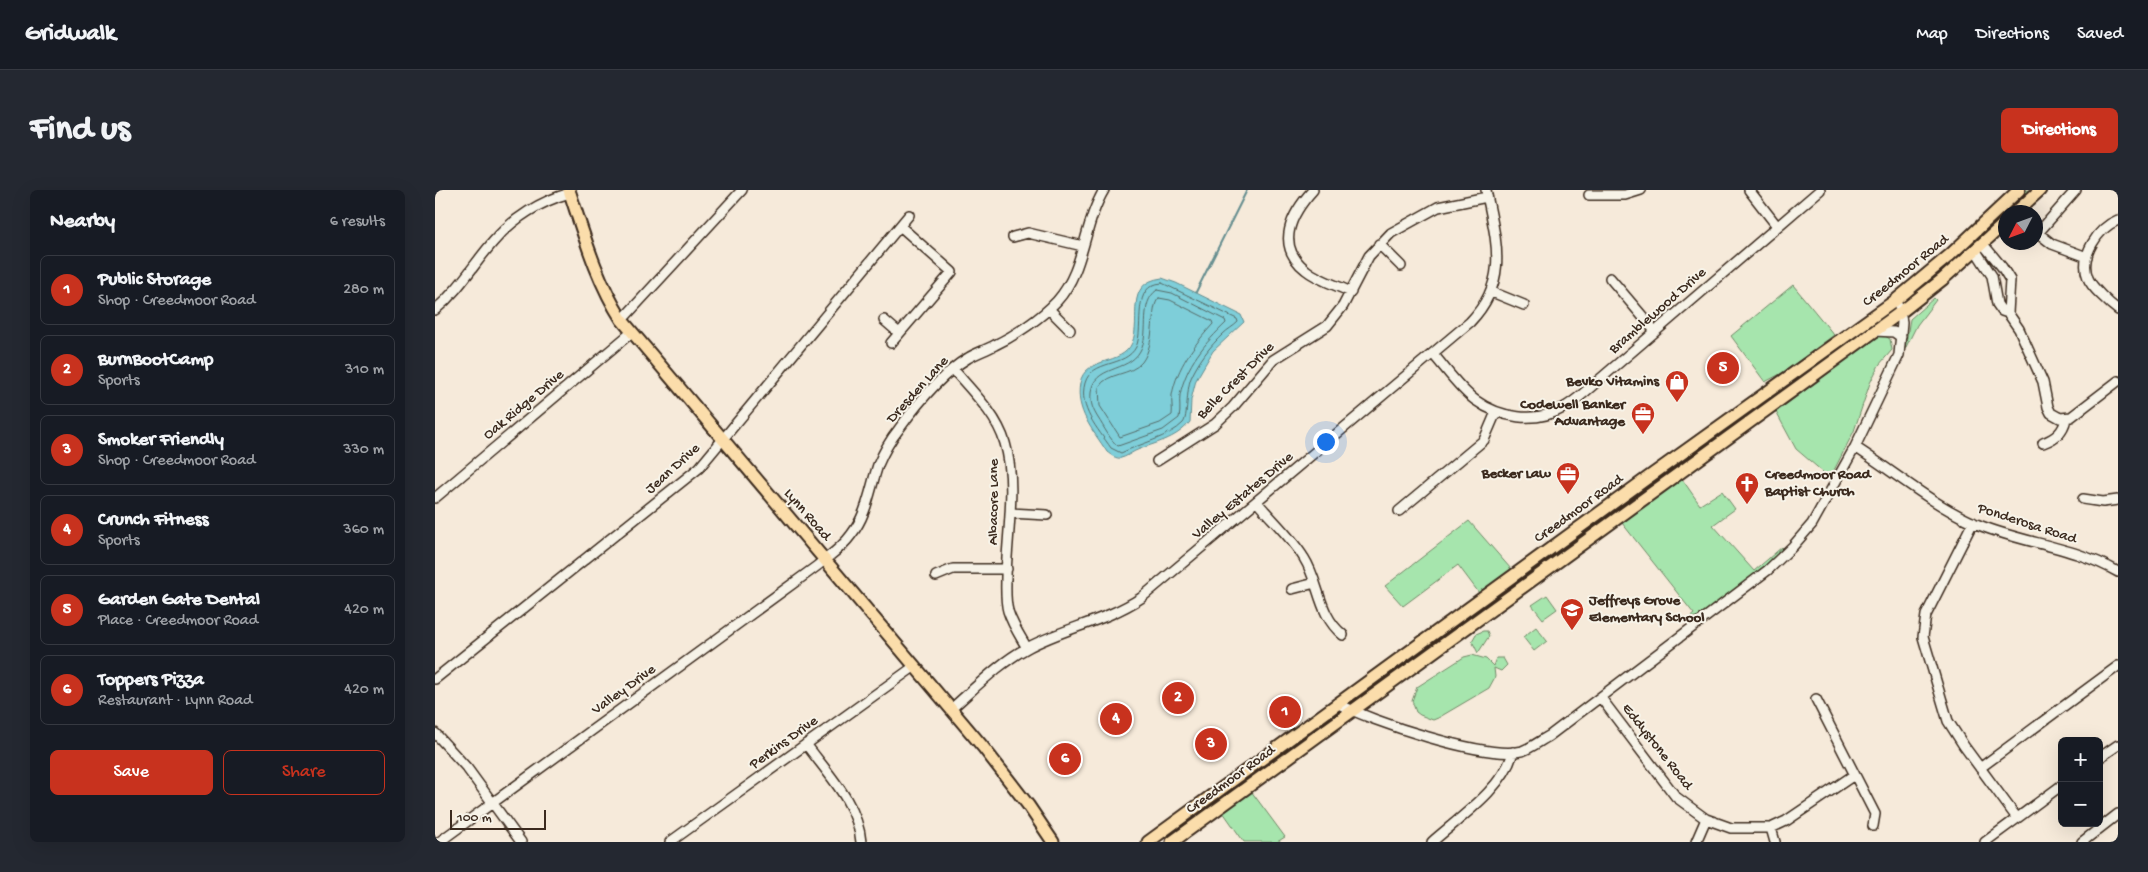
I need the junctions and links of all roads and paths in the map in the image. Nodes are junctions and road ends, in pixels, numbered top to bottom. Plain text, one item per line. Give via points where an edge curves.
1 (742, 190) edge
2 (1104, 190) edge
3 (1313, 190) edge
4 (1641, 190) edge
5 (1749, 190) edge
6 (1820, 190) edge
7 (2019, 190) edge
8 (2040, 190) edge
9 (2076, 190) edge
10 (570, 191) edge
11 (1487, 194) edge
12 (1589, 195) dead end
13 (2024, 205) edge
14 (909, 215) dead end
15 (2118, 220) edge
16 (900, 226) junction
17 (1777, 226) junction
18 (1998, 230) edge
19 (1013, 237) dead end
20 (1379, 244) junction
21 (1083, 246) junction
22 (1979, 248) junction
23 (2087, 257) junction
24 (1401, 266) dead end
25 (1610, 278) dead end
26 (1351, 292) junction
27 (1492, 292) junction
28 (1896, 300) junction
29 (1524, 306) dead end
30 (1049, 308) junction
31 (435, 310) edge
32 (2118, 310) edge
33 (1901, 312) junction
34 (2009, 314) junction
35 (623, 320) junction
36 (884, 320) dead end
37 (1070, 330) dead end
38 (1655, 331) junction
39 (1874, 331) junction
40 (632, 332) junction
41 (899, 333) junction
42 (1901, 337) junction
43 (891, 342) dead end
44 (1433, 354) junction
45 (953, 369) junction
46 (2118, 381) edge
47 (1496, 412) junction
48 (2066, 419) junction
49 (723, 440) junction
50 (2043, 443) dead end
51 (1855, 447) junction
52 (1157, 461) dead end
53 (435, 498) edge
54 (2083, 499) dead end
55 (2118, 500) edge
56 (1257, 502) junction
57 (1399, 511) dead end
58 (1010, 513) junction
59 (1047, 515) dead end
60 (1973, 522) junction
61 (825, 560) junction
62 (1007, 569) junction
63 (2118, 572) edge
64 (936, 576) dead end
65 (1315, 583) junction
66 (1292, 589) dead end
67 (1343, 635) dead end
68 (1027, 648) junction
69 (915, 666) junction
70 (2118, 666) edge
71 (435, 680) edge
72 (1601, 698) junction
73 (1816, 699) dead end
74 (1337, 703) junction
75 (951, 709) junction
76 (1351, 710) junction
77 (435, 733) edge
78 (806, 744) junction
79 (2118, 745) edge
80 (1513, 752) junction
81 (2103, 755) edge
82 (1980, 768) junction
83 (1854, 775) junction
84 (2058, 788) edge
85 (494, 803) junction
86 (2118, 814) edge
87 (2017, 818) junction
88 (1706, 820) junction
89 (1873, 826) dead end
90 (1771, 828) junction
91 (1177, 840) edge
92 (439, 842) edge
93 (521, 842) edge
94 (671, 842) edge
95 (861, 842) edge
96 (1053, 842) edge
97 (1148, 842) edge
98 (1432, 842) edge
99 (1696, 842) edge
100 (1775, 842) edge
101 (1985, 842) edge
102 (2082, 842) edge

1 - 35 street
2 - 21 street, Dresden Lane
3 - 26 street via 1291,220 1289,239 1293,254 1307,270
4 - 12 street via 1625,195
5 - 17 street
6 - 17 street, Bramblewood Drive
7 - 28 main road, Creedmoor Road
8 - 13 main road
9 - 23 street via 2038,233 2052,244
10 - 31 street via 546,200 507,228 458,288
10 - 35 main road, Lynn Road via 596,271
11 - 20 street, Belle Crest Drive via 1431,210 1391,233
11 - 27 street, Valley Estates Drive via 1498,251
14 - 16 street, Jean Drive
15 - 23 street via 2094,239
16 - 41 street via 952,272
16 - 49 street, Jean Drive
17 - 38 street, Bramblewood Drive
18 - 22 main road, Creedmoor Road
19 - 21 street via 1028,233
20 - 24 street
20 - 26 street, Belle Crest Drive via 1369,256
21 - 30 street, Dresden Lane via 1070,283
22 - 33 main road, Creedmoor Road
22 - 34 street via 1992,276 1997,304
22 - 34 street via 2002,267 2011,280
23 - 32 street via 2088,278
25 - 38 street
26 - 52 street, Belle Crest Drive via 1327,326 1273,360 1215,424
27 - 29 street
27 - 44 street, Valley Estates Drive via 1470,322
28 - 33 street
28 - 74 main road, Creedmoor Road
30 - 37 street
30 - 45 street, Dresden Lane via 1004,340
33 - 39 main road, Creedmoor Road
33 - 42 street
34 - 48 street via 2043,382 2047,407 2056,416
35 - 40 main road, Lynn Road
36 - 41 street
38 - 47 street, Bramblewood Drive via 1562,409 1537,418
39 - 42 street via 1894,332
39 - 76 main road, Creedmoor Road
40 - 49 main road, Lynn Road
40 - 53 street, Oak Ridge Drive
41 - 43 street
42 - 51 street via 1899,355
44 - 47 street, Bramblewood Drive via 1462,389
44 - 56 street, Valley Estates Drive
45 - 58 street, Albacore Lane via 989,412 1002,434 1009,464
45 - 61 street, Dresden Lane via 899,429 879,464 852,535
46 - 48 street
47 - 57 street via 1484,440
48 - 50 street via 2061,431
49 - 61 main road, Lynn Road
49 - 71 street, Jean Drive via 699,468
51 - 60 street, Ponderosa Road
51 - 72 street via 1824,506 1793,546 1767,570
54 - 55 street
56 - 65 street via 1303,556 1313,572
56 - 68 street, Valley Estates Drive via 1136,602
58 - 59 street
58 - 62 street, Albacore Lane
60 - 63 street, Ponderosa Road via 2084,557
60 - 82 street via 1926,615 1923,638 1948,721
61 - 69 main road, Lynn Road
61 - 85 street, Valley Drive
62 - 64 street via 953,569
62 - 68 street, Albacore Lane via 1008,609
65 - 66 street
65 - 67 street via 1323,610 1332,626
68 - 75 street, Valley Estates Drive
69 - 75 main road, Lynn Road
69 - 78 street, Perkins Drive
70 - 82 street
72 - 80 street via 1549,736
72 - 88 street, Eddystone Road via 1677,797
73 - 83 street
74 - 76 street
74 - 97 main road, Creedmoor Road
75 - 96 main road, Lynn Road via 1005,774
76 - 80 street via 1474,749
76 - 91 main road, Creedmoor Road
77 - 85 street
78 - 94 street, Perkins Drive
78 - 95 street via 858,819
79 - 81 street
80 - 98 street via 1511,761 1499,778 1474,806
82 - 87 street
83 - 89 street via 1875,814
83 - 90 street, Eddystone Road
84 - 87 street
85 - 92 street, Valley Drive
85 - 93 street
86 - 102 street
87 - 101 street
88 - 90 street, Eddystone Road via 1731,828
88 - 99 street
90 - 100 street

